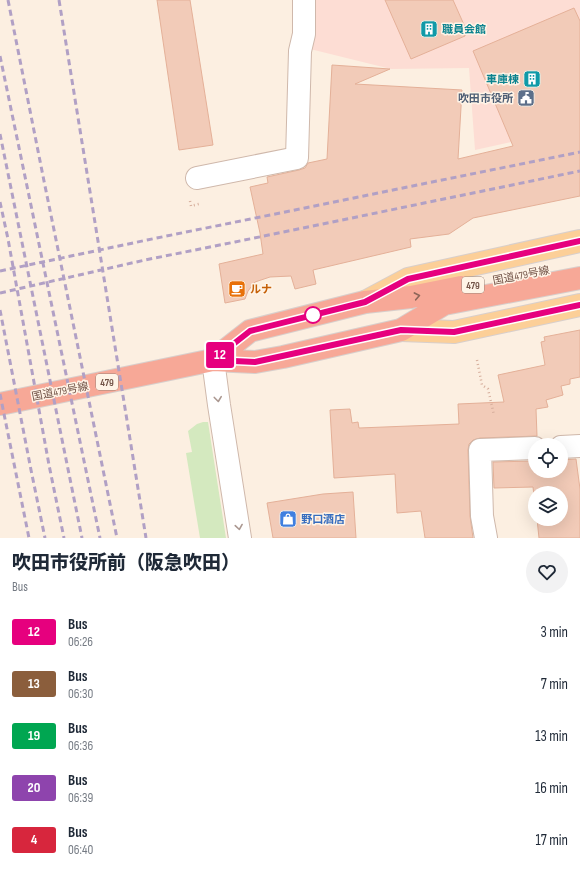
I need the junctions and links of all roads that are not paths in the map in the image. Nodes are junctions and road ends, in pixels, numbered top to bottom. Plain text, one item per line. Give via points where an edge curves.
1 (304, 0) edge
2 (198, 178) dead end
3 (580, 241) edge
4 (580, 264) edge
5 (580, 278) edge
6 (365, 302) junction
7 (580, 305) edge
8 (401, 330) junction
9 (213, 360) junction
10 (0, 404) edge
11 (580, 446) edge
12 (528, 447) edge
13 (568, 447) edge
14 (240, 538) edge
15 (486, 538) edge

1 - 2 street via 297,158
3 - 6 main road via 408,279
6 -> 4 highway, 国道479号線 / 479 via 411,298
5 - 8 highway, 国道479号線 / 479 via 444,304
6 - 9 highway, 国道479号線 / 479 via 250,331
7 - 8 main road via 454,332
8 - 9 highway, 国道479号線 / 479 via 255,362
9 - 10 highway, 国道479号線 / 479
9 -> 14 street
11 - 13 street
12 - 15 street via 485,443 480,450 482,516

